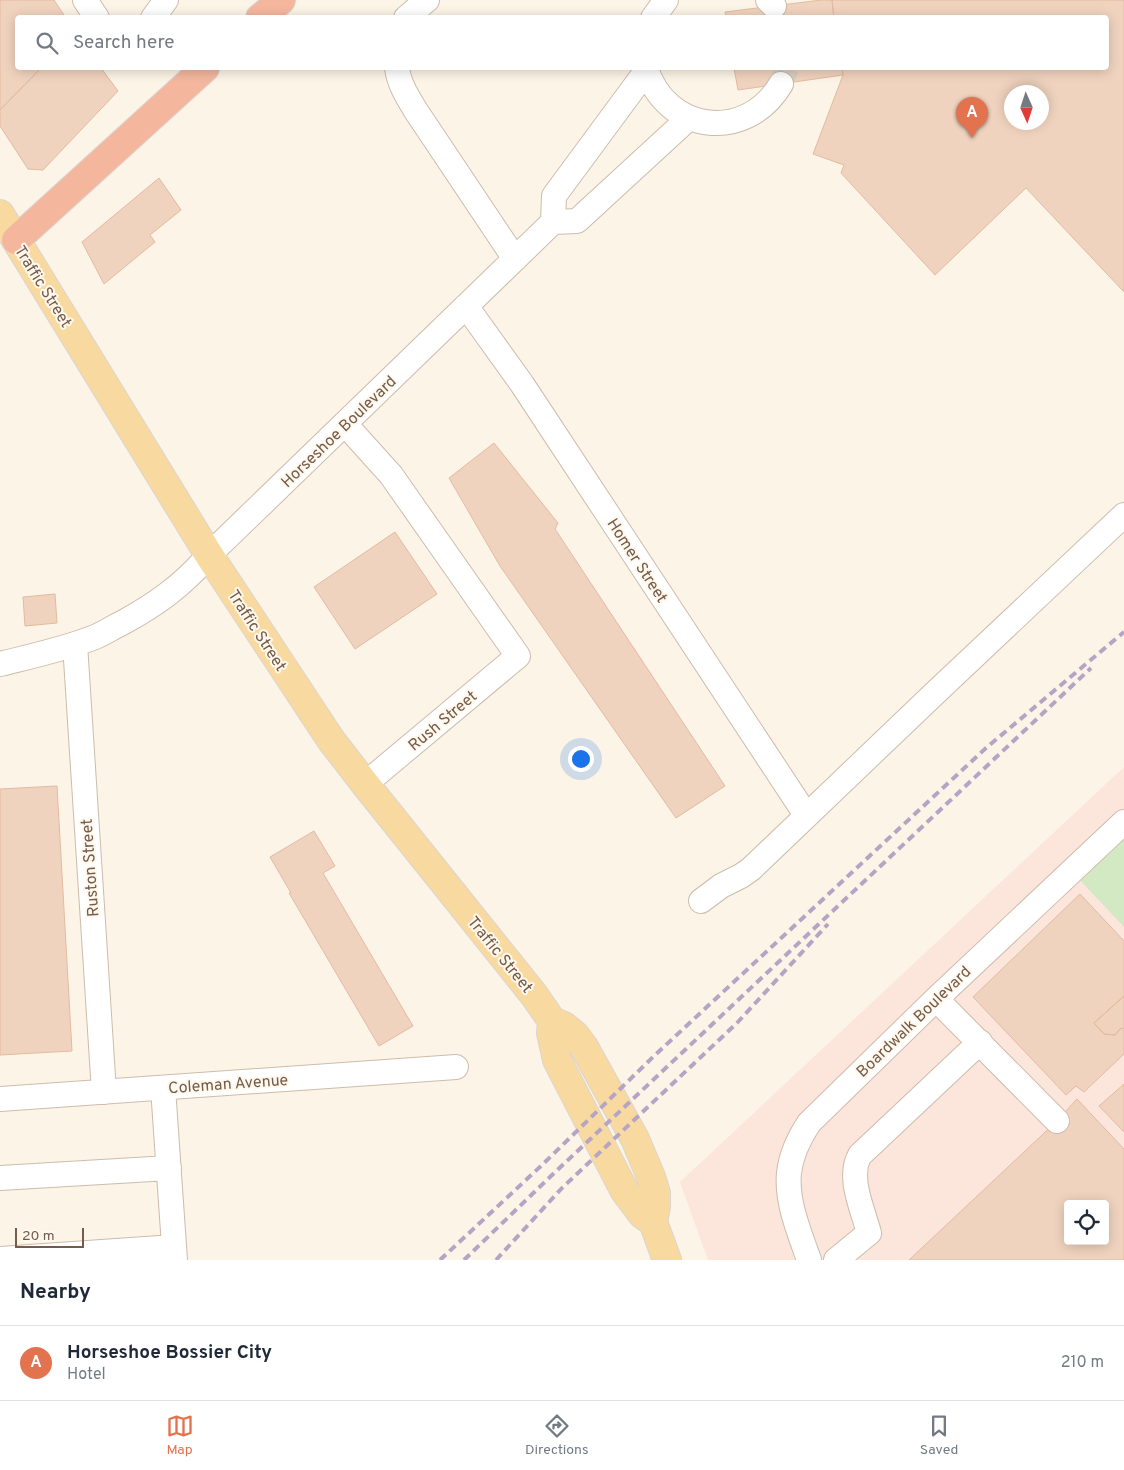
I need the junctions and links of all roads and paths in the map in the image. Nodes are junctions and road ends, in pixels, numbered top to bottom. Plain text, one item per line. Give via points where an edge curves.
1 (85, 0) edge
2 (166, 0) edge
3 (427, 0) edge
4 (666, 0) edge
5 (95, 15) edge
6 (155, 15) edge
7 (410, 15) edge
8 (655, 15) edge
9 (203, 70) edge
10 (397, 70) edge
11 (646, 70) edge
12 (647, 70) edge
13 (781, 84) tunnel mouth
14 (689, 118) junction
15 (0, 214) edge
16 (553, 222) junction
17 (8, 244) edge
18 (515, 259) junction
19 (466, 306) junction
20 (345, 424) junction
21 (1124, 515) edge
22 (209, 555) junction
23 (75, 644) junction
24 (0, 664) edge
25 (365, 784) junction
26 (806, 815) junction
27 (1124, 822) edge
28 (701, 901) dead end
29 (936, 999) junction
30 (980, 1042) junction
31 (456, 1066) dead end
32 (164, 1088) junction
33 (104, 1092) junction
34 (0, 1099) edge
35 (1057, 1121) dead end
36 (169, 1168) junction
37 (0, 1178) edge
38 (175, 1254) edge
39 (0, 1259) edge
40 (667, 1260) edge
41 (809, 1260) edge
42 (836, 1260) edge

1 - 5 street
2 - 6 street
3 - 7 street
4 - 8 street
9 - 17 highway
10 - 18 street via 416,111
11 - 16 street via 554,196
12 - 14 street via 657,92
13 - 14 street via 768,102 749,116 715,123
14 - 16 street via 577,221
15 - 17 main road, Traffic Street
16 - 18 street, Horseshoe Boulevard
17 - 22 main road, Traffic Street
18 - 19 street, Horseshoe Boulevard
19 - 20 street, Horseshoe Boulevard
19 - 26 street, Homer Street via 522,384
20 - 22 street, Horseshoe Boulevard
20 - 25 street, Rush Street via 391,474 518,656
21 - 26 street
22 - 23 street, Horseshoe Boulevard via 194,573 148,608 97,636
22 - 25 main road, Traffic Street via 331,740
23 - 24 street, Horseshoe Boulevard
23 - 33 street, Ruston Street
25 - 40 main road, Traffic Street via 552,1020 551,1033 557,1060 624,1190 642,1214 653,1222
26 - 28 street via 751,868
27 - 29 street, Boardwalk Boulevard
29 - 30 street
29 - 41 street, Boardwalk Boulevard via 809,1123 796,1146 789,1174 790,1190 792,1207
30 - 35 street
30 - 42 street via 860,1155 854,1172 855,1183 869,1233
31 - 32 street, Coleman Avenue
32 - 33 street, Coleman Avenue
32 - 36 street
33 - 34 street, Coleman Avenue
36 - 37 street
36 - 38 street
38 - 39 street

